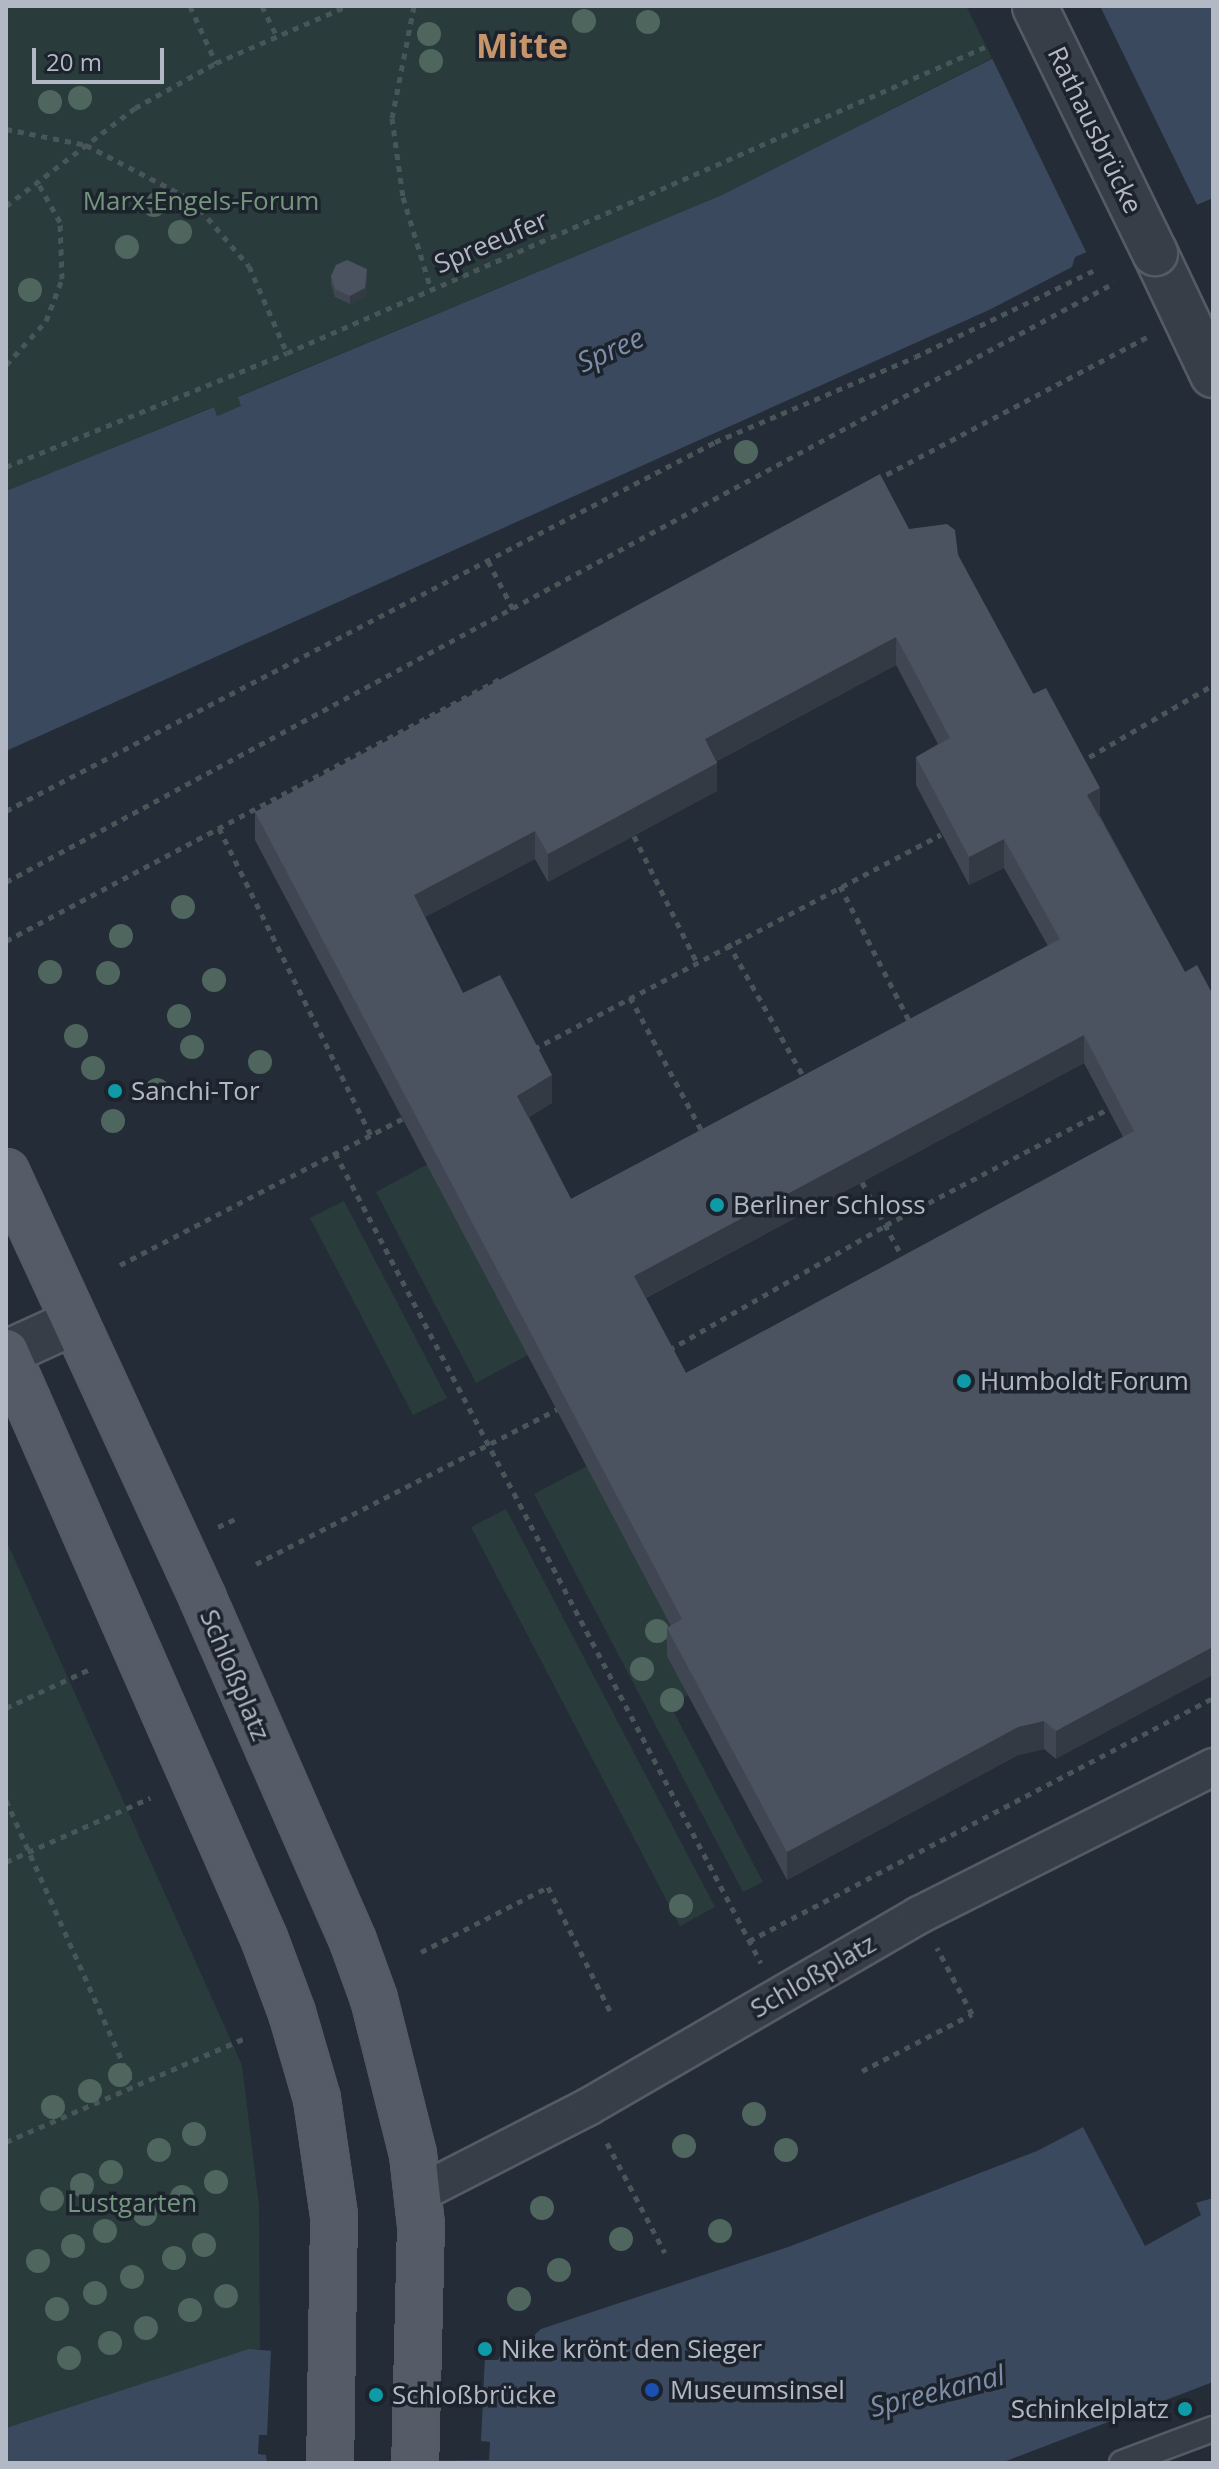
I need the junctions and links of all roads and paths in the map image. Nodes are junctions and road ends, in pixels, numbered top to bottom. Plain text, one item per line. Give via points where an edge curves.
1 (190, 6) edge
2 (262, 6) edge
3 (347, 6) edge
4 (414, 6) edge
5 (1034, 6) edge
6 (276, 35) junction
7 (985, 47) dead end
8 (216, 63) junction
9 (6, 129) edge
10 (86, 145) junction
11 (37, 181) junction
12 (6, 206) edge
13 (1093, 271) dead end
14 (1114, 283) dead end
15 (431, 289) junction
16 (1185, 317) junction
17 (287, 353) junction
18 (6, 365) edge
19 (1213, 375) edge
20 (8, 466) edge
21 (871, 483) edge
22 (488, 561) junction
23 (513, 609) junction
24 (510, 674) edge
25 (1213, 685) edge
26 (1075, 765) edge
27 (6, 811) edge
28 (219, 828) junction
29 (941, 834) edge
30 (634, 836) edge
31 (6, 882) edge
32 (840, 886) junction
33 (6, 941) edge
34 (728, 943) junction
35 (696, 961) junction
36 (630, 997) junction
37 (917, 1035) edge
38 (526, 1054) edge
39 (808, 1085) edge
40 (1108, 1109) edge
41 (402, 1119) edge
42 (371, 1135) junction
43 (710, 1146) edge
44 (335, 1153) junction
45 (6, 1172) edge
46 (862, 1182) edge
47 (886, 1225) junction
48 (120, 1265) dead end
49 (906, 1265) edge
50 (74, 1322) junction
51 (6, 1353) edge
52 (661, 1354) edge
53 (557, 1409) edge
54 (487, 1446) junction
55 (256, 1564) dead end
56 (92, 1668) dead end
57 (1213, 1698) edge
58 (6, 1708) edge
59 (1213, 1767) edge
60 (150, 1798) dead end
61 (6, 1800) edge
62 (29, 1852) junction
63 (6, 1862) edge
64 (919, 1915) junction
65 (749, 1941) junction
66 (421, 1952) dead end
67 (778, 1997) junction
68 (610, 2011) dead end
69 (247, 2037) dead end
70 (862, 2071) dead end
71 (133, 2085) junction
72 (588, 2107) junction
73 (6, 2142) edge
74 (418, 2194) junction
75 (665, 2253) dead end
76 (1213, 2429) edge
77 (330, 2463) edge
78 (415, 2463) edge
79 (1122, 2463) edge

1 - 8 path
2 - 6 path
3 - 6 path
4 - 15 path via 392,118 403,197
5 - 16 street, Rathausbrücke, bridge
6 - 8 path
7 - 15 path, Spreeufer
8 - 10 path via 135,108
9 - 10 path
10 - 11 path
10 - 17 path via 192,200 249,266
11 - 12 path
11 - 18 path via 60,222 62,279 46,321
13 - 22 path via 915,357 715,442
14 - 23 path
15 - 17 path, Spreeufer
16 - 19 street
16 - 21 path
17 - 20 path, Spreeufer
22 - 23 path
22 - 27 path
23 - 31 path
24 - 28 path
25 - 26 path
28 - 33 path
28 - 42 path
29 - 32 path
30 - 35 path
32 - 34 path
32 - 37 path
34 - 35 path
34 - 39 path
35 - 36 path
36 - 38 path
36 - 43 path
40 - 47 path
41 - 42 path
42 - 44 path
44 - 48 path
44 - 54 path
45 - 50 main road, Schloßplatz
46 - 47 path
47 - 49 path
47 - 52 path
50 - 51 street
50 - 74 main road, Schloßplatz via 353,1941 391,2057
51 - 77 main road via 264,1938 292,2013 317,2099 331,2178
53 - 54 path
54 - 55 path
54 - 65 path
56 - 58 path
57 - 65 path
59 - 64 street, Schloßplatz
60 - 62 path
61 - 62 path
62 - 63 path
62 - 71 path
64 - 67 street, Schloßplatz
64 - 70 path via 972,2014
65 - 67 path
66 - 68 path via 548,1887
67 - 72 street, Schloßplatz
69 - 71 path
71 - 73 path
72 - 74 street, Schloßplatz
72 - 75 path
74 - 78 main road, Schloßplatz via 421,2337
76 - 79 lane

